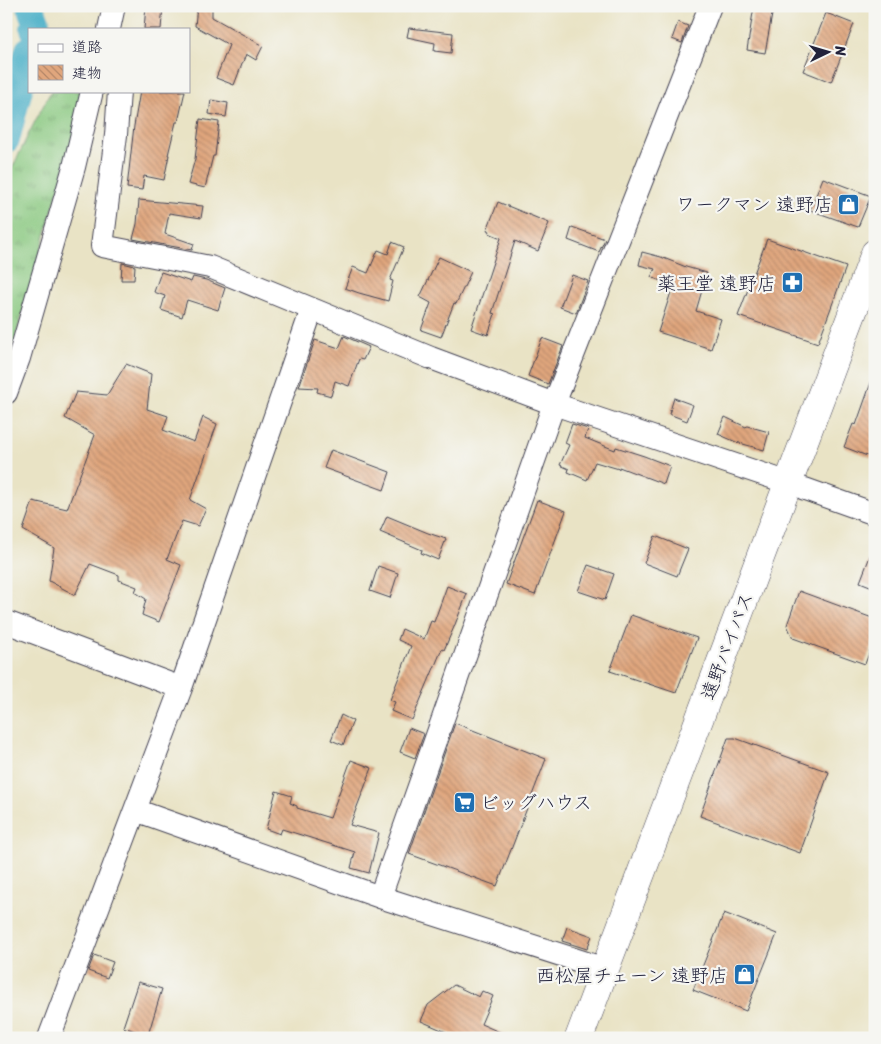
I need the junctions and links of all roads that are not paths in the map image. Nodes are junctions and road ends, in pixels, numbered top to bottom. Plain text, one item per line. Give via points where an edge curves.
1 (710, 6) edge
2 (92, 92) edge
3 (120, 92) edge
4 (875, 253) edge
5 (875, 302) edge
6 (312, 308) junction
7 (6, 393) edge
8 (554, 404) junction
9 (797, 486) junction
10 (875, 514) edge
11 (6, 622) edge
12 (180, 688) junction
13 (135, 810) junction
14 (380, 896) junction
15 (605, 969) junction
16 (49, 1038) edge
17 (579, 1038) edge
18 (598, 1038) edge

1 - 8 street
2 - 7 street via 74,167
3 - 6 street via 102,246 210,267
4 - 9 highway, 遠野バイパス
5 - 9 highway, 遠野バイパス
6 - 8 street via 431,358
6 - 12 street
8 - 9 street
8 - 14 street
9 - 10 street
9 - 15 highway, 遠野バイパス
9 - 18 highway, 遠野バイパス
11 - 12 street
12 - 13 street
13 - 14 street
13 - 16 street
14 - 15 street
15 - 17 highway, 遠野バイパス

